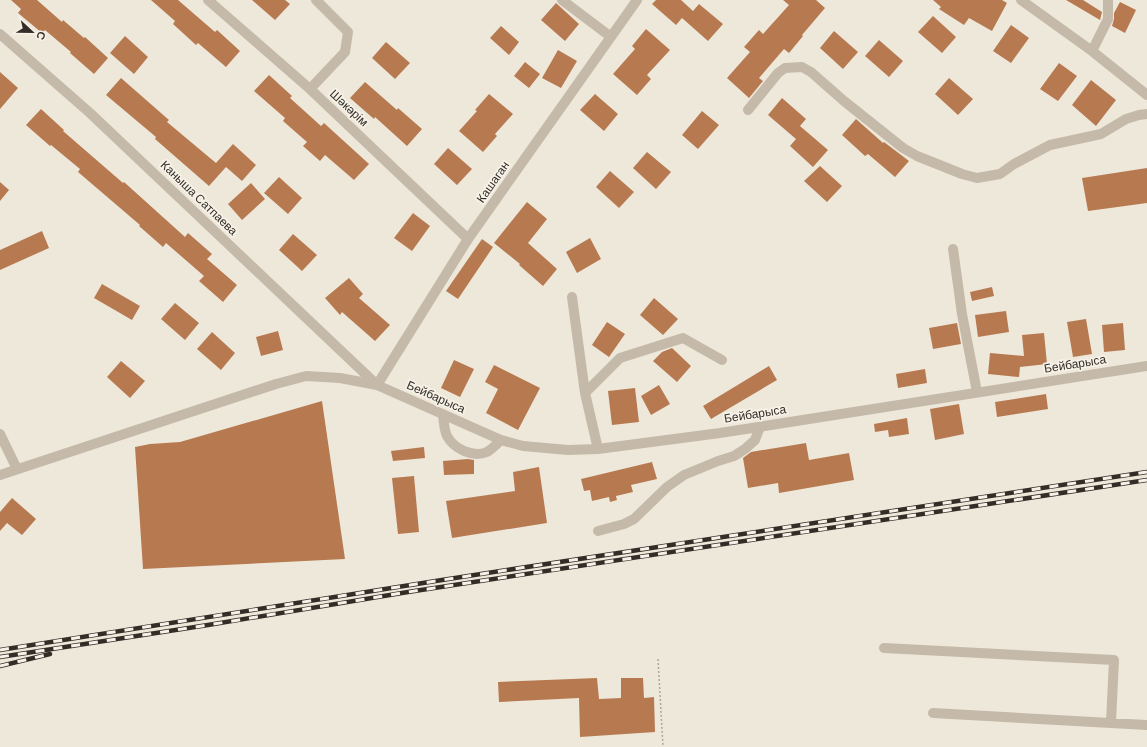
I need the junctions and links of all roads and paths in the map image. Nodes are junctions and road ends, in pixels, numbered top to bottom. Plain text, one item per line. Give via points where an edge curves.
1 (208, 0) edge
2 (316, 0) edge
3 (562, 0) edge
4 (637, 0) edge
5 (1021, 0) edge
6 (1108, 0) edge
7 (0, 34) edge
8 (611, 37) junction
9 (1092, 50) junction
10 (310, 89) junction
11 (1147, 95) edge
12 (748, 110) dead end
13 (1147, 114) edge
14 (468, 239) junction
15 (953, 249) dead end
16 (572, 297) dead end
17 (722, 360) dead end
18 (1147, 366) edge
19 (377, 385) junction
20 (977, 392) junction
21 (585, 393) junction
22 (443, 415) junction
23 (760, 427) junction
24 (0, 434) edge
25 (501, 440) junction
26 (598, 449) junction
27 (18, 469) junction
28 (0, 475) edge
29 (598, 531) dead end
30 (884, 648) dead end
31 (658, 659) dead end
32 (933, 713) dead end
33 (1111, 722) junction
34 (1147, 725) edge
35 (663, 747) edge

1 - 10 street, Шәкәрім
2 - 10 street via 348,32 345,52
3 - 8 street
4 - 8 street, Кашаган
5 - 9 street
6 - 9 street via 1108,19
7 - 19 street, Каныша Сатпаева via 90,113
8 - 14 street, Кашаган
9 - 11 street
10 - 14 street, Шәкәрім
12 - 13 street via 778,73 785,68 802,67 903,148 917,156 976,178 1000,174 1050,145 1100,134 1126,119
14 - 19 street, Кашаган
15 - 20 street
16 - 21 street
17 - 21 street via 683,338 620,358
18 - 20 street, Бейбарыса
19 - 22 street, Бейбарыса
19 - 27 street via 340,378 306,376
20 - 23 street, Бейбарыса
21 - 26 street
22 - 25 street, Бейбарыса
22 - 25 street via 446,435 452,444 466,452 479,454 488,451
23 - 26 street, Бейбарыса
23 - 29 street via 755,440 745,449 734,456 684,475 634,518 624,524
24 - 27 street
25 - 26 street, Бейбарыса via 546,449
27 - 28 street
30 - 33 street via 1114,660
31 - 35 path
32 - 33 street
33 - 34 street

